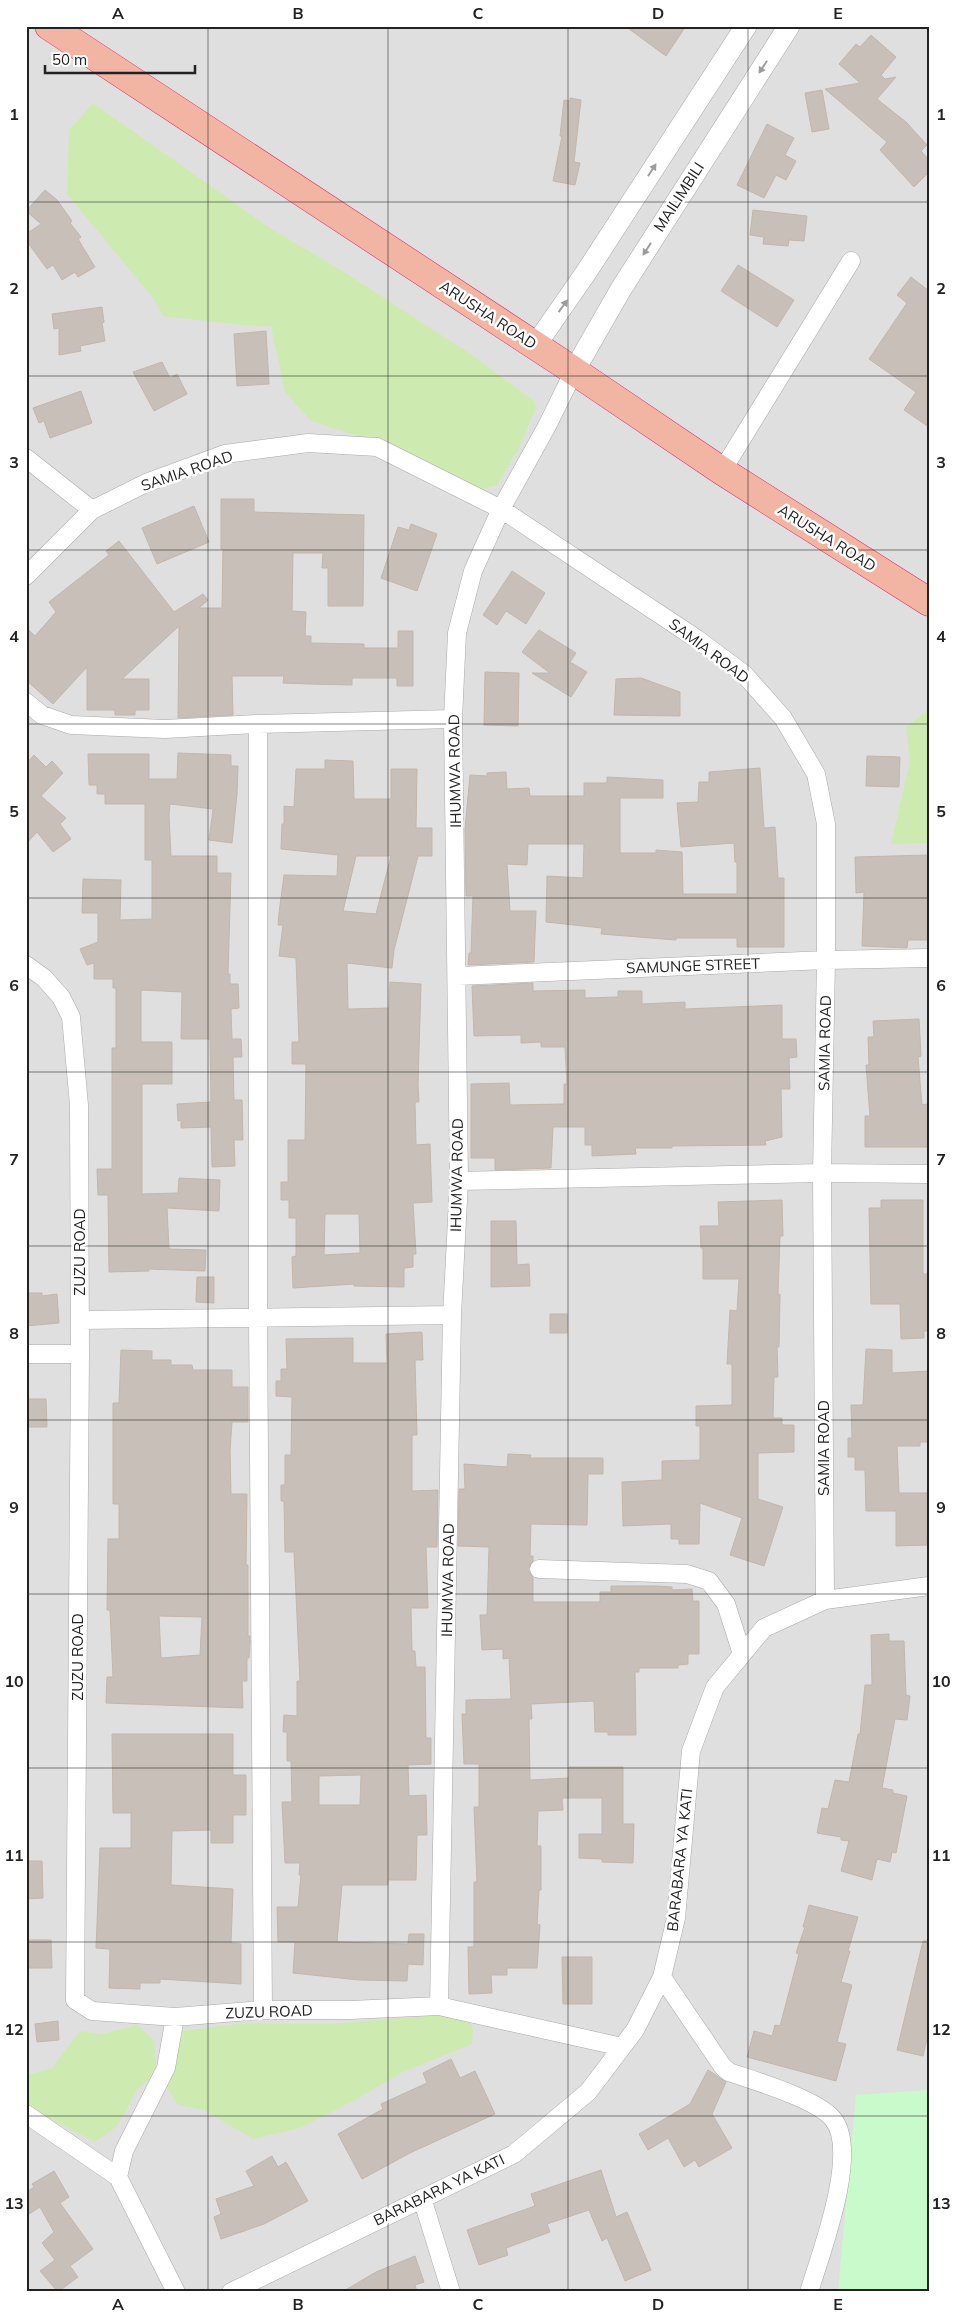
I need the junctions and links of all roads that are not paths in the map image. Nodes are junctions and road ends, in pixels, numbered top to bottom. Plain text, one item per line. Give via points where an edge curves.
1 (49, 26) edge
2 (746, 26) edge
3 (789, 26) edge
4 (852, 261) dead end
5 (535, 346) junction
6 (574, 371) junction
7 (26, 458) edge
8 (722, 471) junction
9 (502, 509) junction
10 (92, 510) junction
11 (26, 576) edge
12 (929, 602) edge
13 (26, 702) edge
14 (453, 719) junction
15 (258, 724) junction
16 (929, 958) edge
17 (826, 960) junction
18 (26, 965) edge
19 (458, 976) junction
20 (822, 1173) junction
21 (929, 1174) edge
22 (459, 1181) junction
23 (452, 1315) junction
24 (258, 1316) junction
25 (80, 1320) junction
26 (26, 1354) edge
27 (80, 1354) junction
28 (539, 1569) dead end
29 (929, 1586) edge
30 (825, 1600) junction
31 (742, 1654) junction
32 (662, 1977) junction
33 (439, 2006) junction
34 (263, 2010) junction
35 (175, 2017) junction
36 (622, 2047) junction
37 (26, 2114) edge
38 (118, 2177) junction
39 (422, 2198) junction
40 (176, 2292) edge
41 (231, 2292) edge
42 (451, 2292) edge
43 (809, 2292) edge

1 - 5 highway, ARUSHA ROAD
5 -> 2 street
3 -> 6 street, MAILIMBILI via 621,288
4 - 8 street
5 - 6 highway, ARUSHA ROAD
6 - 8 highway, ARUSHA ROAD
6 - 9 street, IHUMWA ROAD
7 - 10 street
8 - 12 highway, ARUSHA ROAD
9 - 10 street, SAMIA ROAD via 377,448 308,443 224,454 146,483
9 - 14 street, IHUMWA ROAD via 473,571 458,633
9 - 17 street, SAMIA ROAD via 697,639 744,674 783,718 816,774 826,824
10 - 11 street, SAMIA ROAD
13 - 15 street via 42,715 71,725 165,729
14 - 15 street
14 - 19 street, IHUMWA ROAD
15 - 24 street
16 - 17 street, SAMUNGE STREET
17 - 19 street, SAMUNGE STREET
17 - 20 street, SAMIA ROAD
18 - 25 street, ZUZU ROAD via 44,978 61,998 71,1017 79,1105
19 - 22 street, IHUMWA ROAD
20 - 21 street
20 - 22 street
20 - 30 street, SAMIA ROAD
22 - 23 street, IHUMWA ROAD
23 - 24 street
23 - 33 street, IHUMWA ROAD
24 - 25 street
24 - 34 street
25 - 27 street, ZUZU ROAD
26 - 27 street
27 - 35 street, ZUZU ROAD via 75,2000 92,2011
28 - 31 street via 687,1574 708,1581 726,1604
29 - 30 street, BARABARA YA KATI
30 - 31 street, BARABARA YA KATI via 764,1628
31 - 32 street, BARABARA YA KATI via 715,1686 691,1751 676,1918
32 - 36 street, BARABARA YA KATI via 635,2030
32 - 43 street via 729,2072 806,2100 833,2118 841,2147 838,2195
33 - 34 street, ZUZU ROAD
33 - 36 street, ZUZU ROAD
34 - 35 street, ZUZU ROAD
35 - 38 street via 166,2068 124,2151
36 - 39 street, BARABARA YA KATI via 588,2092 514,2154
37 - 38 street
38 - 40 street
39 - 41 street, BARABARA YA KATI
39 - 42 street

